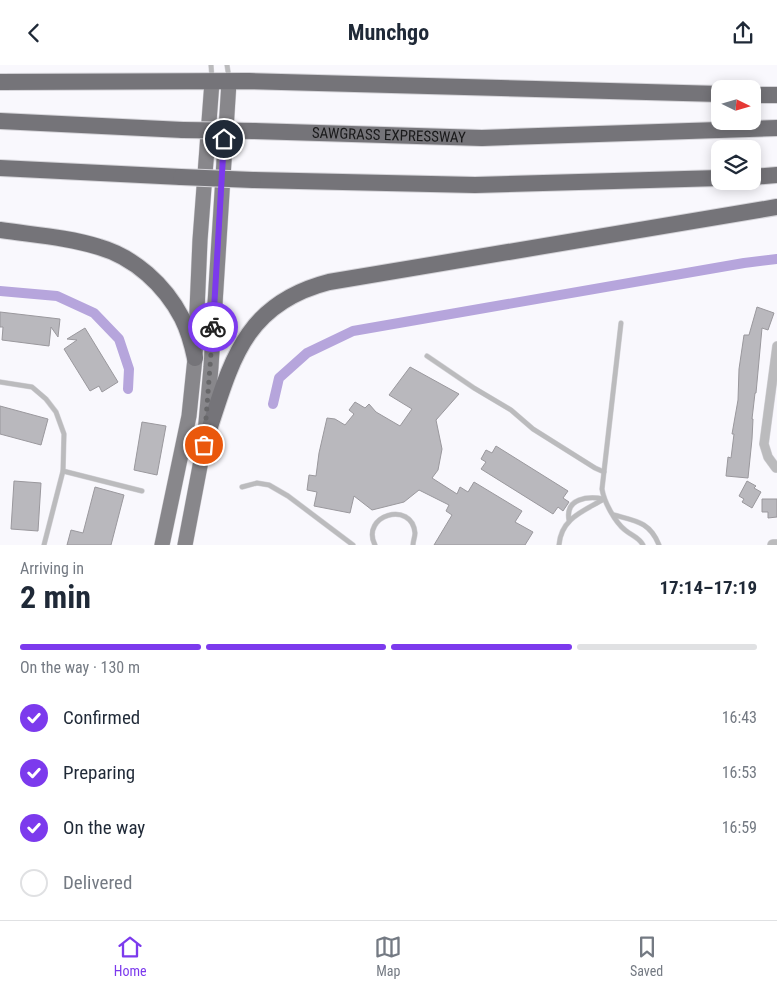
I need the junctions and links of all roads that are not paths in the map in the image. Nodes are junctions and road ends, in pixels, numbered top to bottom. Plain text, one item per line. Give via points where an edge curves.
1 (211, 65) edge
2 (227, 65) edge
3 (0, 82) edge
4 (212, 82) junction
5 (229, 82) junction
6 (711, 94) edge
7 (761, 95) edge
8 (777, 95) edge
9 (0, 121) edge
10 (777, 128) edge
11 (0, 168) edge
12 (777, 175) edge
13 (761, 176) edge
14 (711, 178) edge
15 (777, 207) edge
16 (0, 230) edge
17 (621, 323) dead end
18 (777, 346) edge
19 (427, 356) dead end
20 (195, 358) junction
21 (0, 382) edge
22 (204, 445) junction
23 (776, 468) edge
24 (62, 471) junction
25 (604, 472) junction
26 (242, 487) dead end
27 (142, 491) dead end
28 (604, 499) junction
29 (614, 515) junction
30 (569, 520) junction
31 (44, 545) edge
32 (162, 545) edge
33 (185, 545) edge
34 (353, 545) edge
35 (375, 545) edge
36 (413, 545) edge
37 (559, 545) edge
38 (643, 545) edge
39 (659, 545) edge
40 (773, 545) edge
41 (777, 545) edge

1 - 4 lane
2 - 5 lane
3 - 4 highway
4 - 5 highway
4 - 20 main road
5 - 6 highway
5 - 22 main road
7 - 8 highway
9 - 10 highway, SAWGRASS EXPRESSWAY, bridge via 482,138
11 - 14 highway, bridge via 253,180 475,185
12 - 13 highway
15 - 22 highway via 329,282 302,291 270,311 240,346
16 - 20 highway via 99,247 131,262 147,274 174,305 186,327
17 - 25 lane
18 - 23 street via 764,444
19 - 25 lane via 511,410 532,429
20 - 32 main road via 189,416
21 - 24 lane via 32,387 56,412 64,434
22 - 33 main road
24 - 27 lane
24 - 31 lane
25 - 28 lane
26 - 34 lane via 257,483 269,485
28 - 29 lane
28 - 30 lane
28 - 30 lane via 588,497 573,503 568,510
29 - 38 lane via 620,526
29 - 39 lane via 646,525
30 - 37 lane
35 - 36 lane via 373,531 377,522 387,515 397,514 412,525 415,534
40 - 41 street

